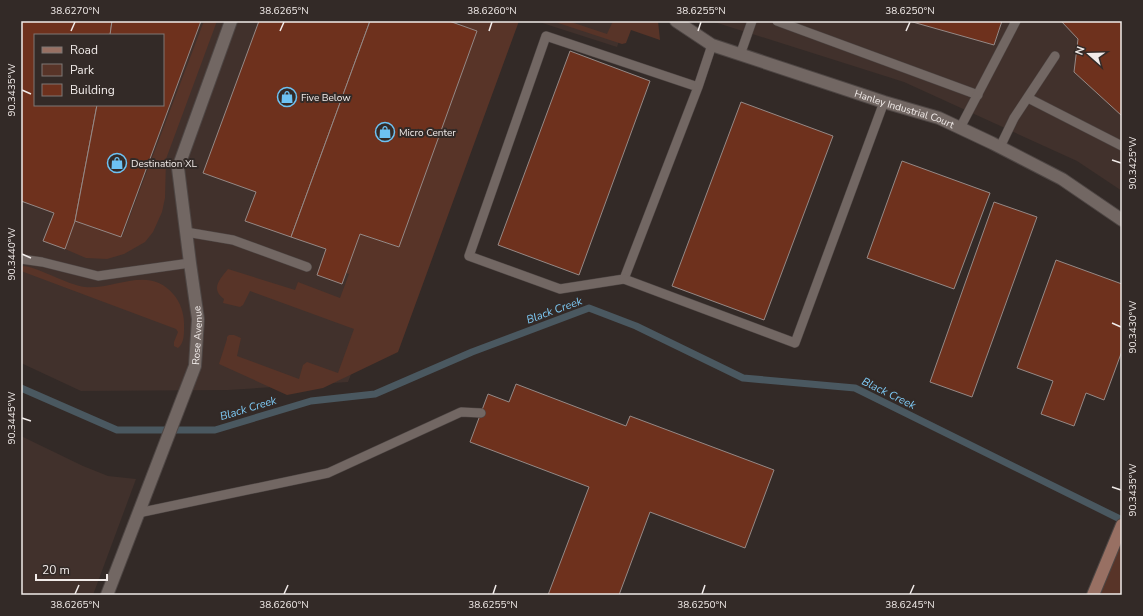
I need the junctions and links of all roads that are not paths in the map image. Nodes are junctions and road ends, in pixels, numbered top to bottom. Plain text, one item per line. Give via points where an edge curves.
1 (231, 21) edge
2 (676, 21) edge
3 (752, 21) edge
4 (777, 21) edge
5 (1016, 21) edge
6 (712, 45) junction
7 (740, 55) junction
8 (1055, 56) dead end
9 (698, 87) junction
10 (978, 95) junction
11 (1028, 98) junction
12 (884, 102) junction
13 (960, 128) junction
14 (1122, 146) edge
15 (1000, 147) junction
16 (1122, 220) edge
17 (186, 232) junction
18 (21, 259) edge
19 (190, 263) junction
20 (308, 267) dead end
21 (624, 279) junction
22 (481, 413) dead end
23 (138, 513) junction
24 (1122, 525) edge
25 (107, 595) edge
26 (1093, 595) edge

1 - 17 street, Rose Avenue via 178,168
2 - 6 street, Hanley Industrial Court
3 - 7 lane
4 - 10 lane
5 - 10 lane
6 - 7 street, Hanley Industrial Court
6 - 9 lane
7 - 12 street, Hanley Industrial Court
8 - 11 lane
9 - 21 lane
9 - 21 lane via 546,36 469,256 560,289
10 - 13 lane
11 - 14 lane
11 - 15 lane via 1014,118
12 - 13 street, Hanley Industrial Court via 939,118
12 - 21 lane via 795,343
13 - 15 street, Hanley Industrial Court
15 - 16 street, Hanley Industrial Court via 1062,180
17 - 19 street, Rose Avenue
17 - 20 lane via 232,240
18 - 19 lane via 98,276
19 - 23 street, Rose Avenue via 198,319 195,366
22 - 23 lane via 461,412 328,473
23 - 25 street, Rose Avenue
24 - 26 street

